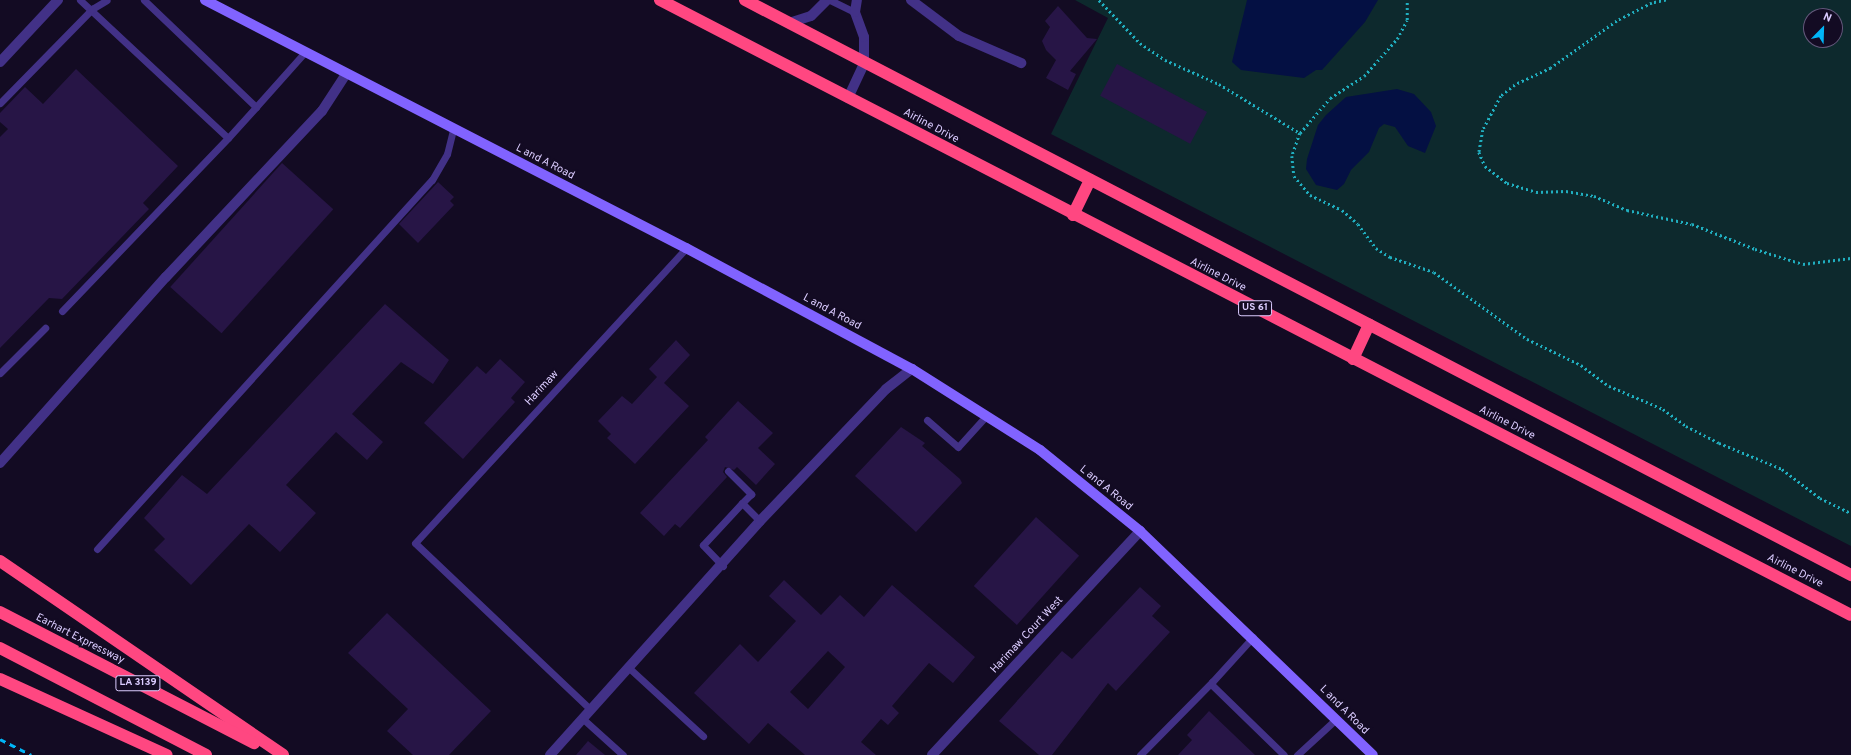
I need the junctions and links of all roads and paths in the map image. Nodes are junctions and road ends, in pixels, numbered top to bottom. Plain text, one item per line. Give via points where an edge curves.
1 (58, 0) edge
2 (80, 0) edge
3 (107, 0) edge
4 (144, 0) edge
5 (205, 0) edge
6 (660, 0) edge
7 (745, 0) edge
8 (828, 0) edge
9 (857, 0) edge
10 (911, 0) edge
11 (1099, 0) edge
12 (1106, 0) edge
13 (1407, 0) edge
14 (1666, 0) edge
15 (1105, 6) junction
16 (92, 9) junction
17 (854, 12) junction
18 (789, 23) junction
19 (305, 52) junction
20 (0, 62) edge
21 (1021, 62) dead end
22 (864, 63) junction
23 (346, 74) junction
24 (848, 98) junction
25 (0, 104) edge
26 (256, 107) junction
27 (454, 130) junction
28 (1300, 132) junction
29 (228, 138) junction
30 (1090, 180) junction
31 (1073, 215) junction
32 (686, 248) junction
33 (1851, 258) edge
34 (62, 311) dead end
35 (1369, 324) junction
36 (45, 328) dead end
37 (1354, 359) junction
38 (912, 369) junction
39 (0, 373) edge
40 (986, 416) junction
41 (927, 420) dead end
42 (0, 463) edge
43 (728, 471) dead end
44 (742, 503) junction
45 (1851, 513) edge
46 (760, 521) junction
47 (1140, 531) junction
48 (97, 549) dead end
49 (0, 561) edge
50 (722, 566) junction
51 (1851, 575) edge
52 (0, 612) edge
53 (1851, 615) edge
54 (1253, 637) junction
55 (0, 648) edge
56 (628, 667) junction
57 (0, 679) edge
58 (1212, 684) junction
59 (590, 709) junction
60 (582, 718) junction
61 (1336, 719) junction
62 (703, 736) dead end
63 (167, 755) edge
64 (206, 755) edge
65 (277, 755) edge
66 (283, 755) edge
67 (550, 755) edge
68 (623, 755) edge
69 (932, 755) edge
70 (1140, 755) edge
71 (1284, 755) edge
72 (1297, 755) edge
73 (1372, 755) edge

1 - 20 street
2 - 16 lane
3 - 16 lane
4 - 26 lane
5 - 19 street, L and A Road
6 - 24 highway, Airline Drive / US 61
7 - 18 highway, Airline Drive
8 - 17 lane
8 - 18 street via 811,16
9 - 17 street
10 - 21 street via 959,36
11 - 15 path
12 - 15 path
13 - 28 path via 1407,20 1397,39 1364,76 1330,98
14 - 33 path via 1652,3 1617,22 1551,68 1515,85 1501,96 1484,130 1479,152 1485,166 1507,183 1536,192 1566,191 1594,196 1627,210 1692,224 1755,250 1803,264
15 - 28 path via 1140,43 1165,60 1219,84
16 - 25 lane
16 - 29 lane
17 - 22 street via 864,37
18 - 22 highway, Airline Drive
19 - 23 street, L and A Road
19 - 26 lane
22 - 24 street
22 - 30 highway, Airline Drive
23 - 27 street, L and A Road
23 - 42 street via 322,111 166,277
24 - 31 highway, Airline Drive / US 61
26 - 29 lane
27 - 32 street, L and A Road
27 - 48 lane via 447,154 432,180
28 - 45 path via 1292,156 1294,176 1310,195 1342,210 1358,224 1376,248 1390,257 1434,272 1527,339 1581,365 1609,386 1663,409 1686,426 1719,443 1782,469 1820,498
29 - 34 lane
30 - 31 highway
30 - 35 highway, Airline Drive
31 - 37 highway, Airline Drive / US 61
32 - 38 street, L and A Road
32 - 59 lane, Harimaw via 415,543
35 - 37 highway
35 - 51 highway, Airline Drive
36 - 39 lane
37 - 53 highway, Airline Drive / US 61
38 - 40 street, L and A Road
38 - 46 street via 886,389
40 - 41 lane via 958,447
40 - 47 street, L and A Road via 1040,450
43 - 44 lane via 750,494
44 - 46 lane
44 - 50 lane via 703,545
46 - 50 street
47 - 54 street, L and A Road
47 - 69 street, Harimaw Court West
49 - 66 highway
50 - 56 street
52 - 65 highway, Earhart Expressway / LA 3139
54 - 58 lane
54 - 61 street, L and A Road
55 - 64 highway, LA 3139
56 - 59 street
56 - 62 lane
57 - 63 highway
58 - 70 lane
58 - 71 lane
59 - 60 street
60 - 67 street
60 - 68 lane
61 - 72 lane
61 - 73 street, L and A Road

